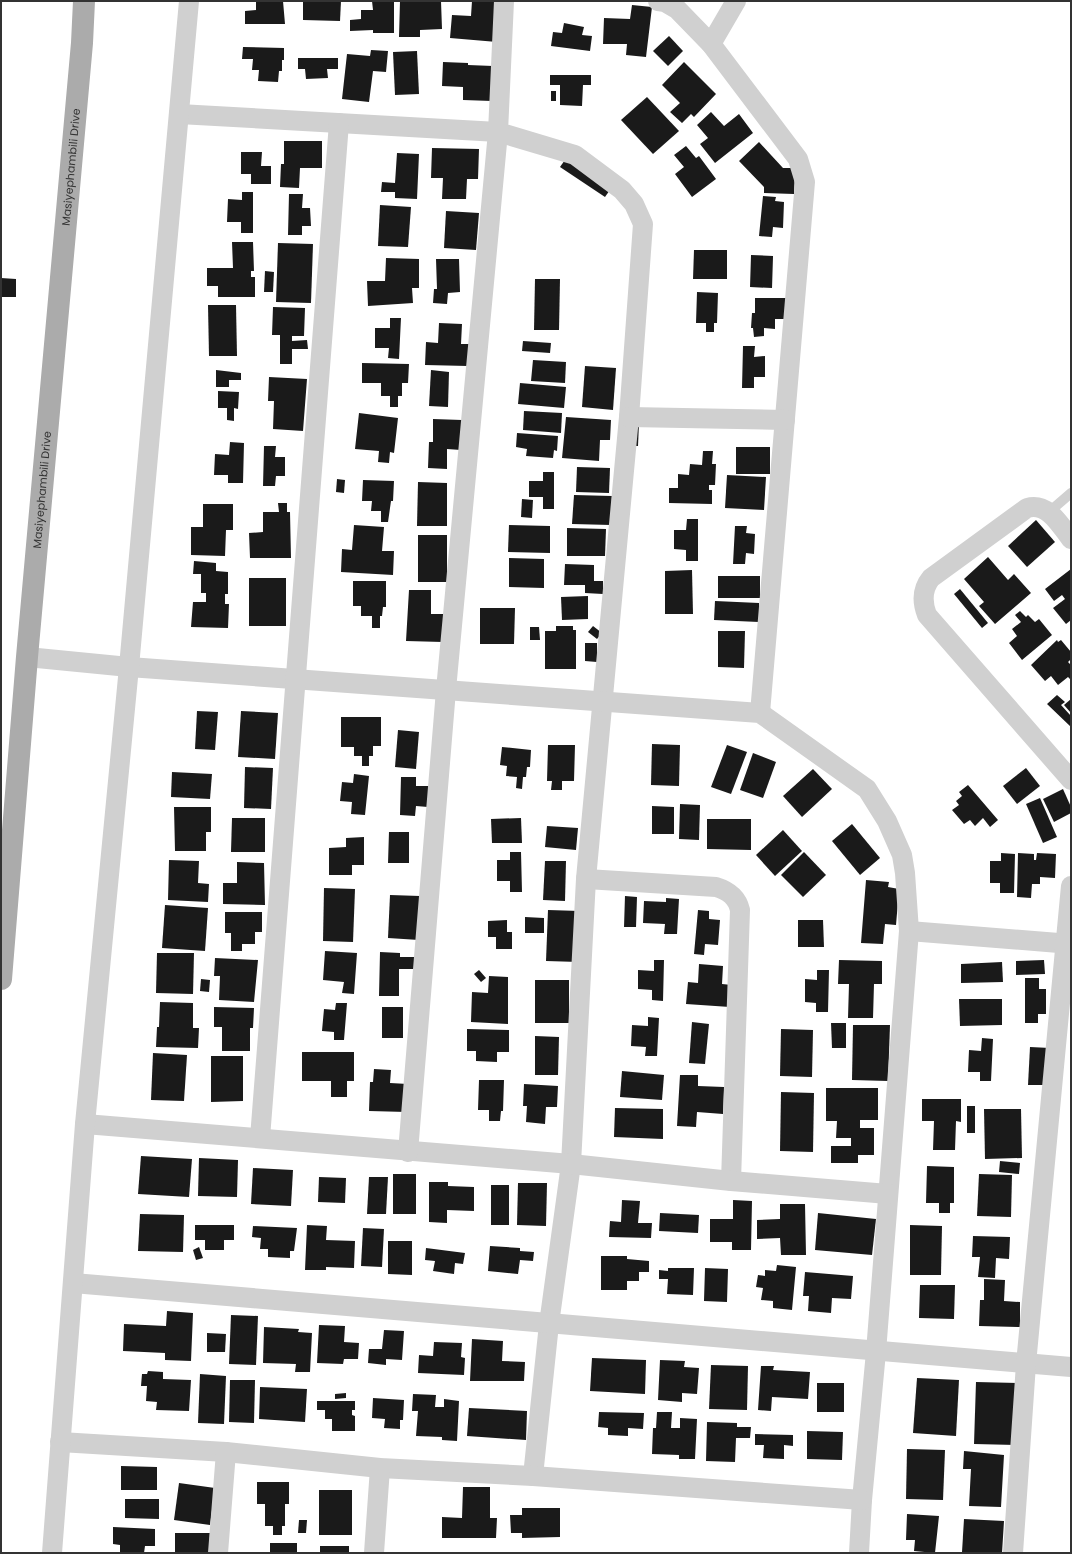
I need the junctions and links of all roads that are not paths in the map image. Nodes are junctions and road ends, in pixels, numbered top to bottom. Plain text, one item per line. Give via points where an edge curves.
1 (84, 1) edge
2 (189, 1) edge
3 (504, 1) edge
4 (658, 1) edge
5 (736, 1) edge
6 (711, 44) junction
7 (179, 114) junction
8 (339, 123) junction
9 (498, 132) junction
10 (629, 417) junction
11 (785, 420) junction
12 (1071, 493) edge
13 (1049, 512) junction
14 (1071, 540) edge
15 (27, 657) junction
16 (129, 667) junction
17 (297, 679) junction
18 (446, 690) junction
19 (602, 702) junction
20 (760, 713) junction
21 (1071, 780) edge
22 (586, 880) junction
23 (1071, 886) edge
24 (909, 931) junction
25 (1068, 944) edge
26 (1, 979) edge
27 (85, 1124) junction
28 (260, 1138) junction
29 (408, 1152) junction
30 (571, 1164) junction
31 (731, 1181) junction
32 (888, 1194) junction
33 (72, 1283) junction
34 (549, 1324) junction
35 (876, 1352) junction
36 (1026, 1364) junction
37 (1071, 1367) edge
38 (60, 1442) junction
39 (226, 1452) junction
40 (380, 1468) junction
41 (532, 1476) junction
42 (862, 1500) junction
43 (52, 1553) edge
44 (218, 1553) edge
45 (374, 1553) edge
46 (859, 1553) edge
47 (1013, 1553) edge

1 - 15 main road, Masiyephambili Drive
2 - 7 street
3 - 9 street
4 - 6 street via 677,9
5 - 6 street
6 - 11 street via 798,159 805,182
7 - 8 street
7 - 16 street
8 - 9 street
8 - 17 street
9 - 10 street via 575,155 622,190 634,204 643,224
9 - 18 street
10 - 11 street
10 - 19 street
11 - 20 street
12 - 13 lane
13 - 14 street
13 - 21 street via 1039,506 1027,508 931,578 926,584 923,604 927,615
15 - 16 street
15 - 26 main road, Masiyephambili Drive
16 - 17 street
16 - 27 street
17 - 18 street
17 - 28 street
18 - 19 street
18 - 29 street
19 - 20 street
19 - 22 street
20 - 24 street via 867,789 887,821 902,855
22 - 30 street
22 - 31 street via 716,887 726,890 738,903 740,910
23 - 25 street
24 - 25 street
24 - 32 street
25 - 36 street
27 - 28 street
27 - 33 street
28 - 29 street
29 - 30 street
30 - 31 street
30 - 34 street
31 - 32 street
32 - 35 street
33 - 34 street
33 - 38 street
34 - 35 street
34 - 41 street
35 - 36 street
35 - 42 street
36 - 37 street
36 - 47 street
38 - 39 street
38 - 43 street
39 - 40 street
39 - 44 street
40 - 41 street
40 - 45 street
41 - 42 street
42 - 46 street

